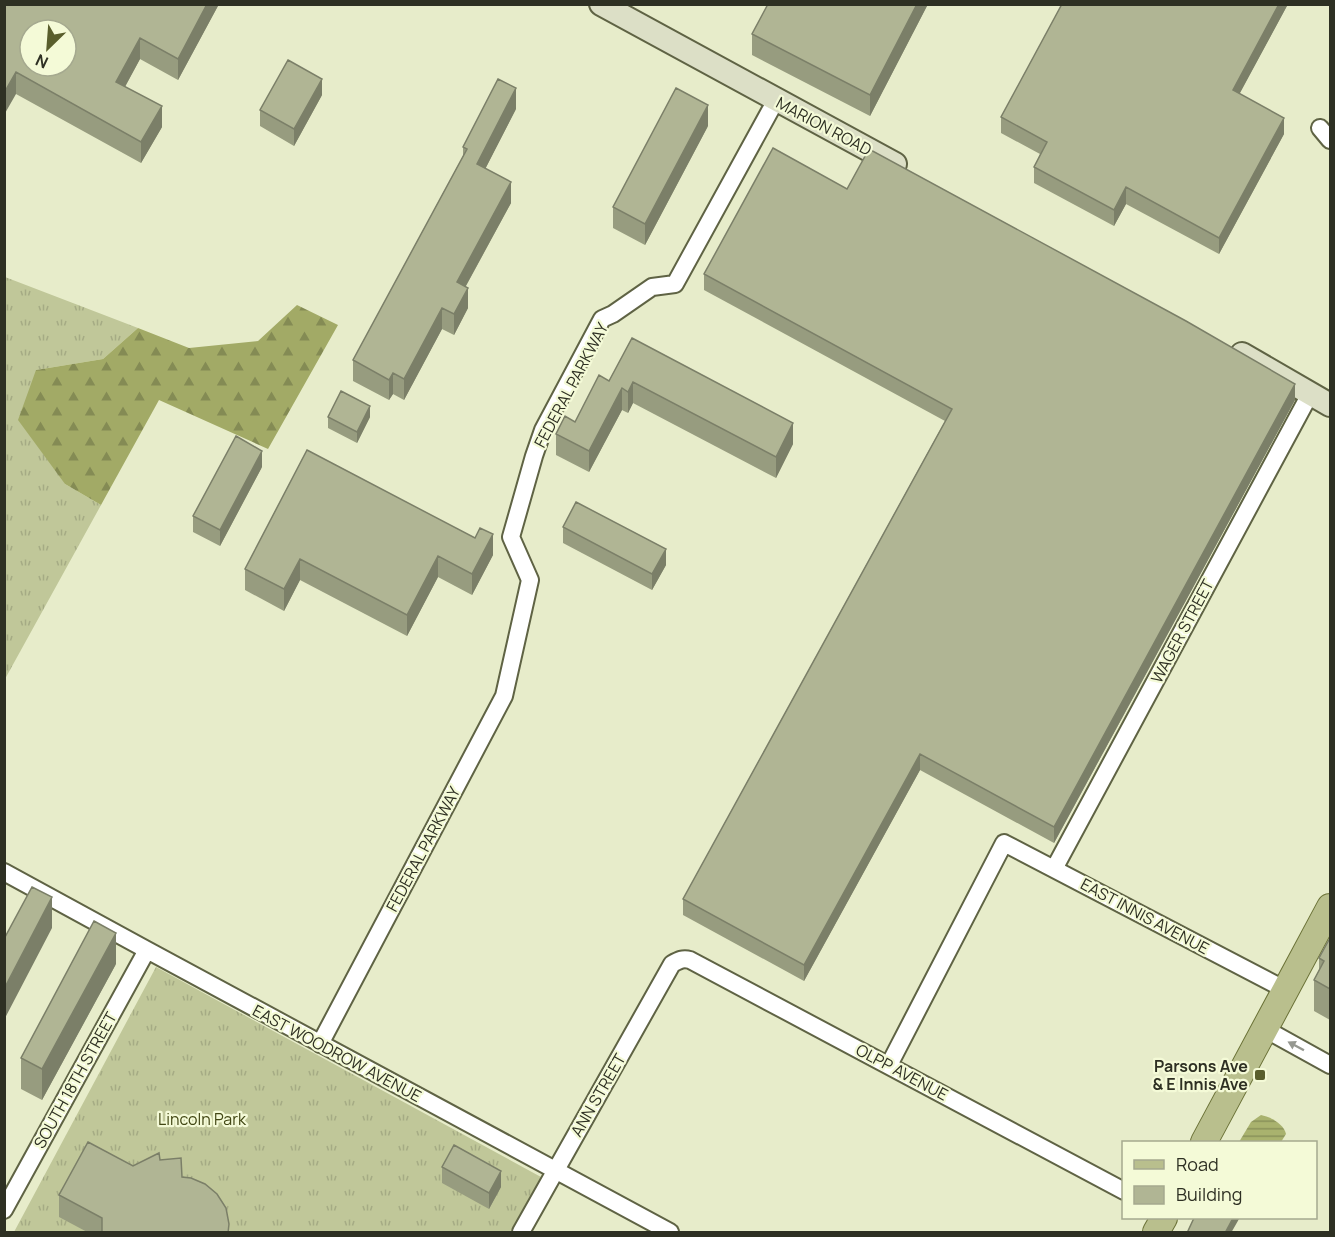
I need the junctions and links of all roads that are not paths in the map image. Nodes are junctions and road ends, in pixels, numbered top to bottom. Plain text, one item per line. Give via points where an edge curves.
1 (601, 4) edge
2 (776, 100) junction
3 (912, 173) edge
4 (1223, 342) edge
5 (1310, 394) junction
6 (1330, 405) edge
7 (1054, 869) junction
8 (4, 872) edge
9 (1330, 907) edge
10 (147, 950) junction
11 (678, 960) joint
12 (1286, 990) junction
13 (1265, 1029) junction
14 (320, 1044) junction
15 (889, 1065) junction
16 (1330, 1065) edge
17 (1205, 1141) edge
18 (555, 1170) junction
19 (1122, 1190) edge
20 (4, 1210) edge
21 (1163, 1219) edge
22 (521, 1233) edge
23 (670, 1233) edge
24 (1156, 1233) edge

1 - 2 street, MARION ROAD
2 - 3 street, MARION ROAD
2 - 14 street, FEDERAL PARKWAY via 675,284 652,287 602,319 543,430 511,537 531,580 504,696
4 - 5 street
5 - 6 street
5 - 7 street, WAGER STREET
7 - 12 street, EAST INNIS AVENUE
7 - 15 street, EAST INNIS AVENUE via 1004,843
8 - 10 street, EAST WOODROW AVENUE
9 - 12 main road
10 - 14 street, EAST WOODROW AVENUE
10 - 20 street, SOUTH 18TH STREET
11 - 15 street, OLPP AVENUE via 690,960
11 - 18 street, ANN STREET via 672,964
12 - 13 main road
16 -> 13 street
13 - 17 main road
14 - 18 street, EAST WOODROW AVENUE
15 - 19 street, OLPP AVENUE
18 - 22 street, ANN STREET
18 - 23 street, EAST WOODROW AVENUE
21 - 24 main road

